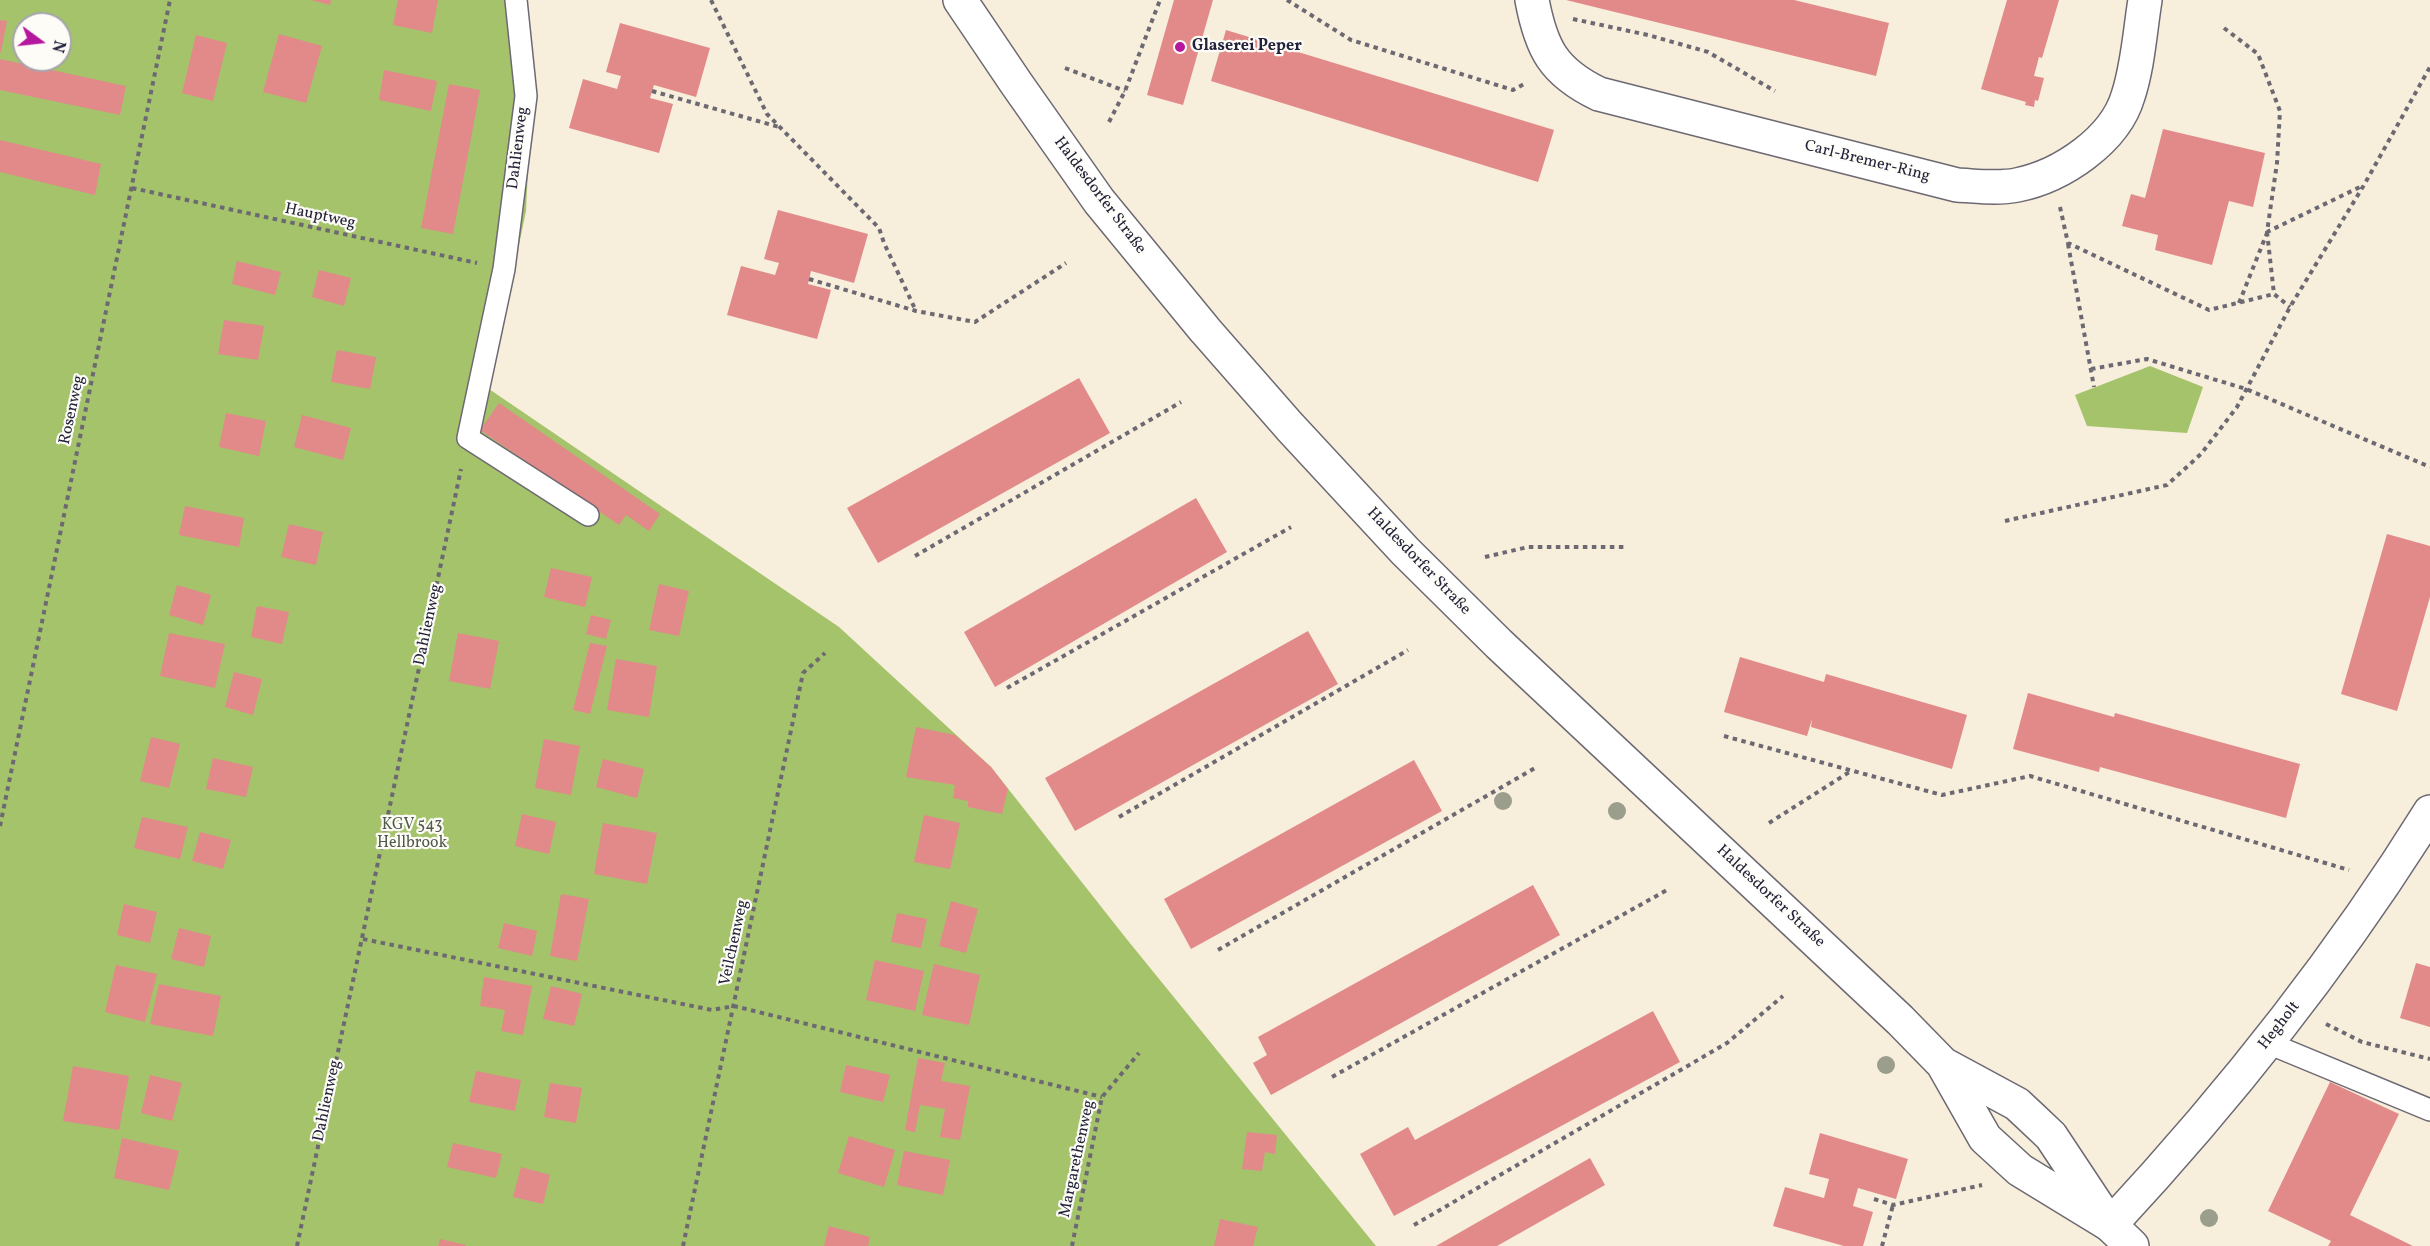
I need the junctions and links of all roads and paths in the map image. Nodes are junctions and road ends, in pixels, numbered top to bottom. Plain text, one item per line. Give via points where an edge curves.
1 (170, 0) edge
2 (516, 0) edge
3 (711, 0) edge
4 (960, 0) edge
5 (1160, 0) edge
6 (1287, 0) edge
7 (2145, 0) edge
8 (1535, 13) edge
9 (2224, 28) dead end
10 (1557, 65) junction
11 (2430, 67) edge
12 (1065, 68) dead end
13 (652, 91) dead end
14 (1125, 91) junction
15 (1775, 91) dead end
16 (1109, 122) dead end
17 (780, 127) junction
18 (2053, 171) junction
19 (2364, 185) junction
20 (132, 188) junction
21 (2267, 232) junction
22 (2068, 243) junction
23 (1066, 263) dead end
24 (504, 269) junction
25 (809, 279) dead end
26 (2274, 294) junction
27 (2239, 303) junction
28 (2290, 307) junction
29 (916, 311) junction
30 (2091, 369) junction
31 (2094, 387) dead end
32 (2246, 389) junction
33 (1181, 402) dead end
34 (468, 438) junction
35 (2430, 467) edge
36 (588, 515) dead end
37 (2005, 521) dead end
38 (1291, 527) dead end
39 (1624, 547) dead end
40 (915, 556) dead end
41 (1485, 557) dead end
42 (1408, 650) dead end
43 (825, 653) dead end
44 (1007, 688) dead end
45 (1724, 736) dead end
46 (1535, 768) dead end
47 (1851, 771) junction
48 (2430, 812) edge
49 (1119, 817) dead end
50 (1769, 823) dead end
51 (0, 826) edge
52 (2356, 872) dead end
53 (1666, 890) dead end
54 (363, 939) junction
55 (1218, 950) dead end
56 (1783, 996) dead end
57 (734, 1006) junction
58 (2323, 1022) dead end
59 (2268, 1043) junction
60 (1139, 1053) dead end
61 (2430, 1059) edge
62 (1944, 1064) junction
63 (1332, 1077) dead end
64 (1102, 1097) junction
65 (2430, 1110) edge
66 (1982, 1185) dead end
67 (1874, 1199) dead end
68 (1893, 1205) junction
69 (1414, 1225) dead end
70 (2121, 1235) edge
71 (297, 1246) edge
72 (683, 1246) edge
73 (1072, 1246) edge
74 (1882, 1246) edge

1 - 20 path, Rosenweg
2 - 24 lane, Dahlienweg via 526,96
3 - 17 path via 767,114
4 - 62 street, Haldesdorfer Straße via 1099,201 1290,427 1499,644 1861,981
5 - 14 path
6 - 10 path via 1351,40 1513,90
7 - 18 street, Carl-Bremer-Ring via 2128,96 2121,112 2100,140
8 - 10 street, Carl-Bremer-Ring
8 - 15 path via 1648,35 1708,52
9 - 21 path via 2258,54 2280,111
10 - 18 street, Carl-Bremer-Ring via 1568,77 1599,94 1958,185 2000,187
11 - 19 path
12 - 14 path
13 - 17 path
14 - 16 path
17 - 29 path via 879,228
18 - 22 path
19 - 21 path
19 - 28 path
20 - 24 path, Hauptweg
20 - 51 path, Rosenweg
21 - 26 path
21 - 27 path
22 - 27 path via 2209,310
22 - 30 path
23 - 29 path via 975,322
24 - 34 lane, Dahlienweg
25 - 29 path
26 - 27 path
26 - 28 path
28 - 32 path
30 - 31 path
30 - 32 path via 2147,359
32 - 35 path
32 - 37 path via 2201,454 2167,485
33 - 40 path
34 - 36 lane
34 - 54 path, Dahlienweg
38 - 44 path
39 - 41 path via 1528,547
42 - 49 path
43 - 57 path, Veilchenweg via 802,673
45 - 47 path
46 - 55 path
47 - 50 path
47 - 52 path via 1942,795 2030,776
48 - 59 street, Hegholt via 2398,864
53 - 63 path
54 - 57 path via 712,1010
54 - 71 path, Dahlienweg
56 - 69 path via 1727,1043
57 - 64 path
57 - 72 path, Veilchenweg
58 - 61 path via 2362,1042
59 - 65 lane
59 - 70 street, Hegholt via 2150,1182
60 - 64 path, Margarethenweg
62 - 70 street, Haldesdorfer Straße via 2017,1104 2051,1136
62 - 70 street, Haldesdorfer Straße via 1985,1138 2020,1170
64 - 73 path, Margarethenweg
66 - 68 path
67 - 68 path
68 - 74 path

